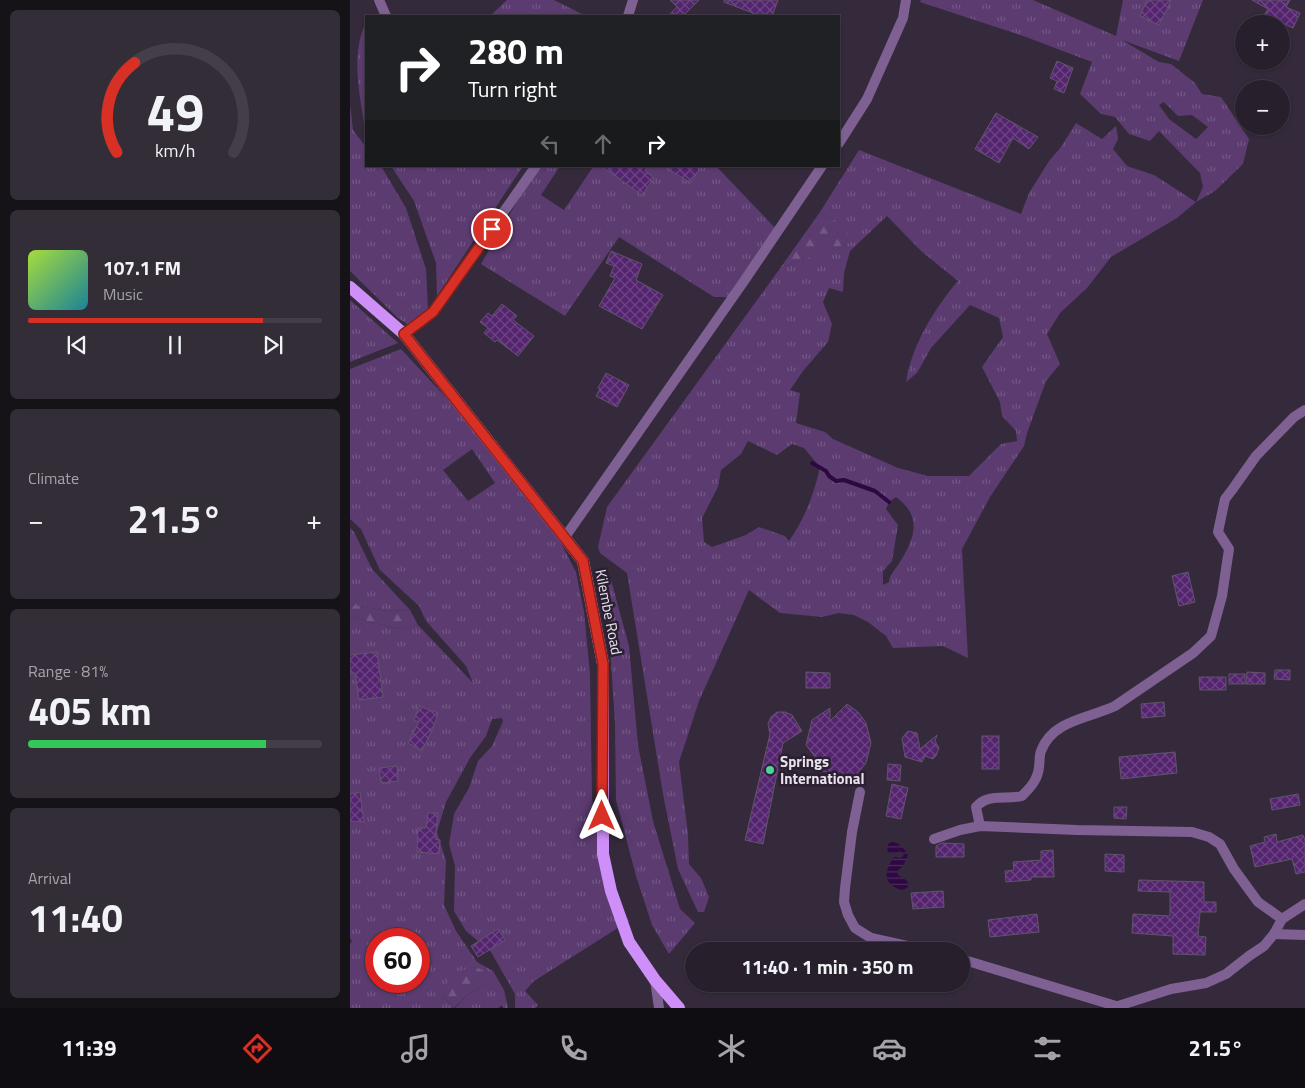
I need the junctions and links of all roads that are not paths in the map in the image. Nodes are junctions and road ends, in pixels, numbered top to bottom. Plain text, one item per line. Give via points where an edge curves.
1 (379, 0) edge
2 (633, 0) edge
3 (906, 0) edge
4 (386, 15) edge
5 (628, 15) edge
6 (840, 141) edge
7 (535, 167) edge
8 (821, 167) edge
9 (350, 287) edge
10 (404, 334) junction
11 (1305, 410) edge
12 (565, 537) junction
13 (860, 792) dead end
14 (980, 826) junction
15 (934, 839) dead end
16 (1305, 904) edge
17 (1282, 919) junction
18 (1274, 934) junction
19 (1305, 936) edge
20 (889, 942) edge
21 (970, 962) edge
22 (655, 980) junction
23 (1114, 1007) edge
24 (659, 1008) edge
25 (679, 1008) edge

1 - 4 street
2 - 5 street
3 - 6 street via 903,18 867,99
7 - 10 street via 433,312
8 - 12 street
9 - 10 main road, Kilembe Road
10 - 12 main road, Kilembe Road
11 - 14 street via 1256,456 1225,499 1218,532 1229,549 1222,596 1211,636 1192,653 1115,706 1063,725 1053,732 1040,752 1037,778 1022,796 980,802 976,807
12 - 22 main road, Kilembe Road via 583,561 603,664 603,854 611,891 629,942
13 - 20 street via 844,902 855,928 871,938
14 - 15 street
14 - 17 street via 1192,832 1209,837 1220,844 1258,902
16 - 17 street
17 - 18 street
18 - 19 street
18 - 23 street via 1264,946 1226,974 1206,983 1171,989
21 - 23 street
22 - 24 street
22 - 25 main road, Kilembe Road

